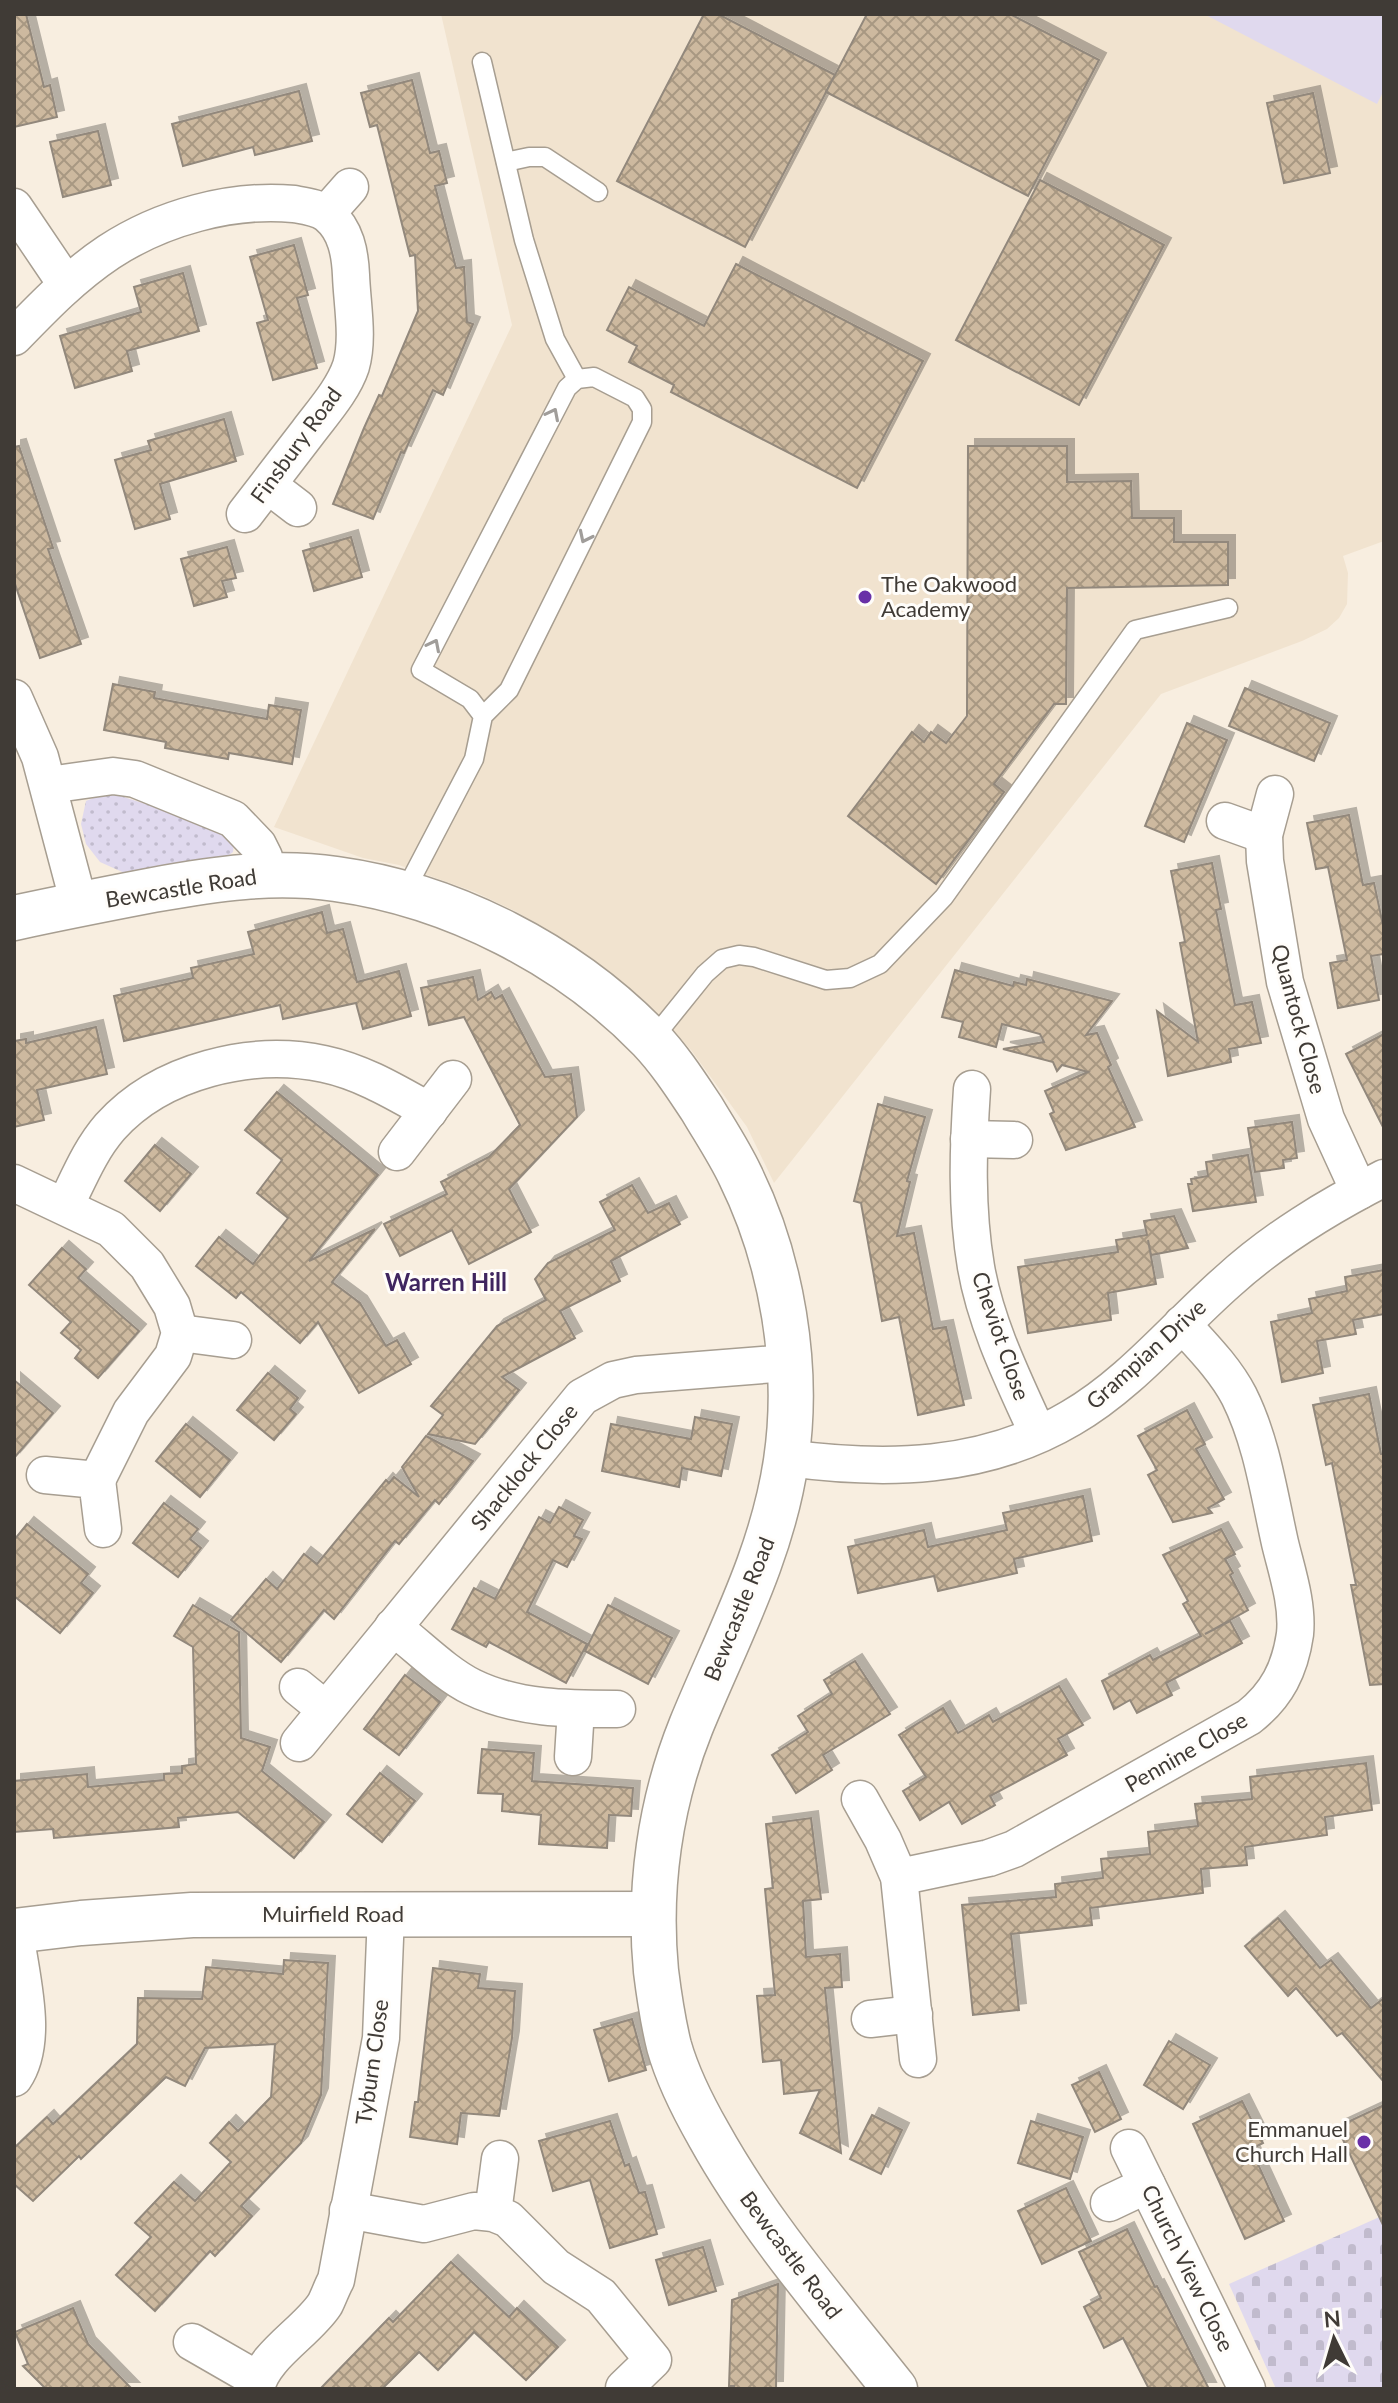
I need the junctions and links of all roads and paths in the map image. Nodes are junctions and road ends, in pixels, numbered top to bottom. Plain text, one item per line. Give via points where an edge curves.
1 (482, 62) dead end
2 (506, 162) junction
3 (598, 192) dead end
4 (14, 207) edge
5 (66, 284) junction
6 (14, 337) edge
7 (577, 379) junction
8 (268, 485) junction
9 (298, 508) dead end
10 (245, 514) dead end
11 (1228, 608) dead end
12 (14, 698) edge
13 (483, 716) junction
14 (49, 785) junction
15 (1275, 794) dead end
16 (1225, 821) dead end
17 (1264, 835) junction
18 (266, 874) junction
19 (404, 894) junction
20 (79, 904) junction
21 (14, 918) edge
22 (651, 1041) junction
23 (453, 1079) dead end
24 (972, 1089) dead end
25 (429, 1111) junction
26 (969, 1139) junction
27 (1014, 1140) dead end
28 (397, 1152) dead end
29 (14, 1183) edge
30 (1371, 1185) edge
31 (65, 1206) junction
32 (1182, 1324) junction
33 (180, 1333) junction
34 (233, 1340) dead end
35 (788, 1363) junction
36 (1038, 1434) junction
37 (787, 1458) junction
38 (45, 1475) dead end
39 (97, 1480) junction
40 (103, 1529) dead end
41 (393, 1627) junction
42 (298, 1687) dead end
43 (325, 1709) junction
44 (576, 1709) junction
45 (617, 1709) dead end
46 (299, 1743) dead end
47 (573, 1757) dead end
48 (860, 1799) dead end
49 (899, 1877) junction
50 (386, 1914) junction
51 (653, 1914) junction
52 (14, 1931) edge
53 (914, 2014) junction
54 (870, 2019) dead end
55 (918, 2059) dead end
56 (14, 2078) edge
57 (1129, 2148) dead end
58 (500, 2159) dead end
59 (1147, 2185) junction
60 (1109, 2203) dead end
61 (348, 2210) junction
62 (493, 2213) junction
63 (192, 2342) dead end
64 (257, 2384) edge
65 (624, 2388) edge
66 (895, 2389) edge
67 (1247, 2389) edge

1 - 2 lane
2 - 3 lane via 545,157
2 - 7 lane via 555,339
4 - 5 street
5 - 6 street, Finsbury Road
5 - 8 street, Finsbury Road via 110,252 178,219 215,209 338,200 350,255 355,346 350,368
13 -> 7 lane via 470,699 421,670 567,388
7 -> 13 lane via 594,377 635,398 642,422 509,690
8 - 9 street
8 - 10 street, Finsbury Road
11 - 22 lane via 1135,630 944,897 880,964 850,978 826,980 754,957 722,959
12 - 14 street
13 - 19 lane via 474,759
14 - 18 street via 113,776 135,779 233,819 258,845
14 - 20 street
15 - 17 street, Quantock Close
16 - 17 street
17 - 30 street, Quantock Close via 1285,982 1326,1119
18 - 19 street, Bewcastle Road via 331,878
18 - 20 street, Bewcastle Road
19 - 22 street, Bewcastle Road via 505,933 541,953
20 - 21 street, Bewcastle Road
22 - 35 street, Bewcastle Road via 696,1100 746,1188 769,1252
23 - 25 street
24 - 26 street, Cheviot Close
25 - 28 street
25 - 31 street via 375,1082 324,1064 292,1059 228,1064 164,1086 134,1105 91,1152
26 - 27 street
26 - 36 street, Cheviot Close via 977,1271 1005,1360
29 - 31 street
30 - 32 street, Grampian Drive via 1283,1236
31 - 33 street via 111,1229 147,1265 172,1306
32 - 36 street, Grampian Drive via 1103,1397
32 - 49 street, Pennine Close via 1238,1393 1258,1446 1295,1618 1278,1690 1249,1717 1014,1849
33 - 34 street
33 - 39 street via 173,1356 131,1412
35 - 37 street, Bewcastle Road
35 - 41 street, Shacklock Close via 636,1375 613,1380 582,1397
36 - 37 street, Grampian Drive via 962,1460 926,1465 857,1466
37 - 51 street, Bewcastle Road via 763,1559 675,1770 660,1841
38 - 39 street
39 - 40 street
41 - 43 street, Shacklock Close
41 - 44 street via 469,1685 517,1702
42 - 43 street
43 - 46 street, Shacklock Close
44 - 45 street
44 - 47 street
48 - 49 street
49 - 53 street
50 - 51 street, Muirfield Road
50 - 52 street, Muirfield Road via 142,1917
50 - 61 street, Tyburn Close via 381,2038
51 - 66 street, Bewcastle Road via 669,2045 689,2099 726,2166 777,2240
52 - 56 street via 28,2032
53 - 54 street
53 - 55 street
57 - 59 street, Church View Close
58 - 62 street
59 - 60 street
59 - 67 street, Church View Close
61 - 62 street via 424,2224 474,2211
61 - 64 street, Tyburn Close via 336,2280 325,2304 269,2363
62 - 65 street via 508,2219 556,2267 601,2296 653,2360
63 - 64 street

